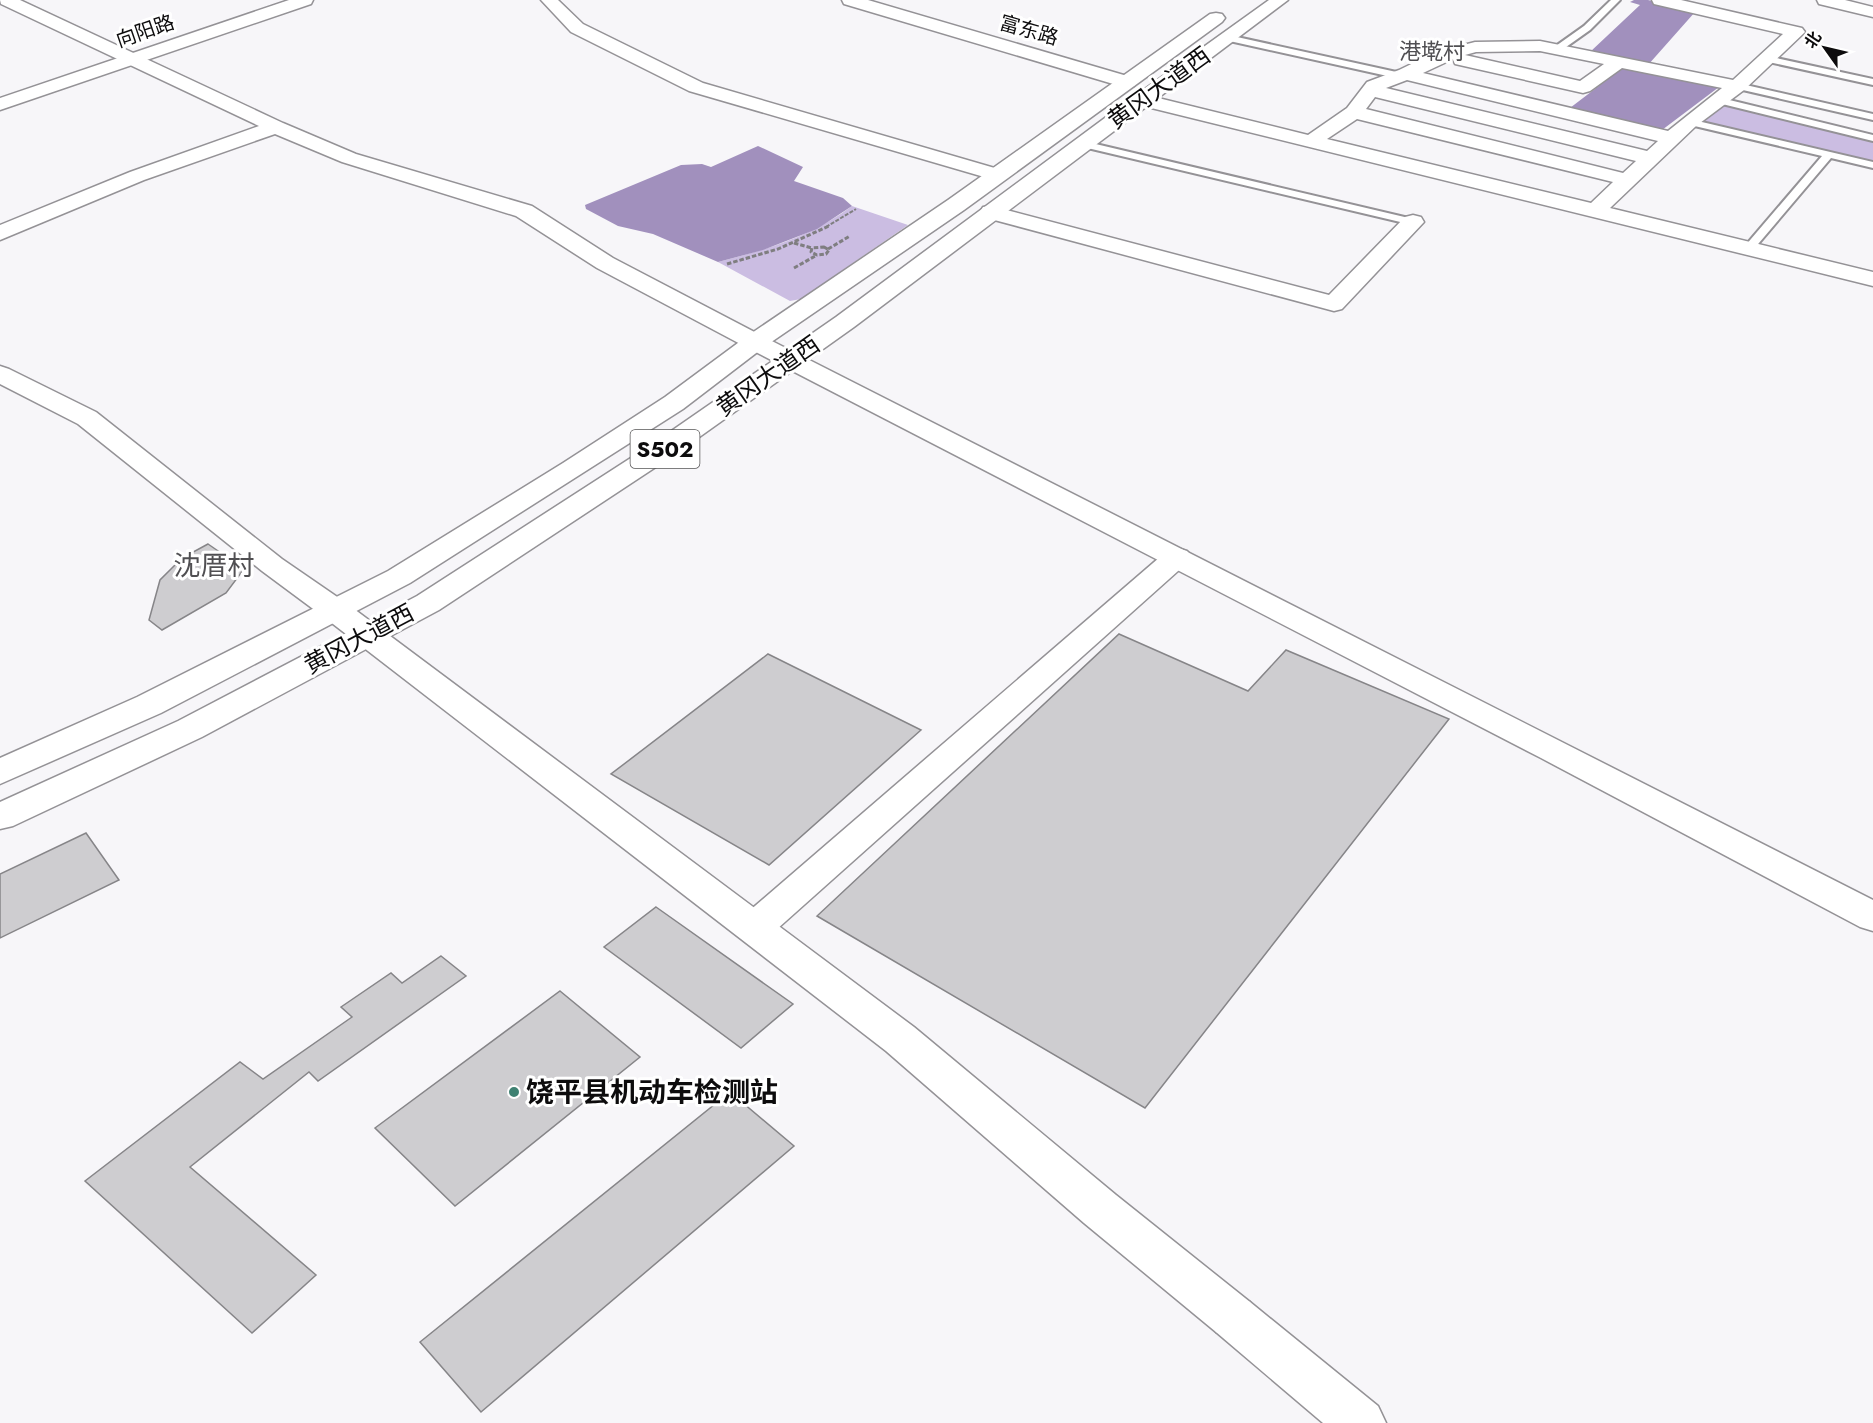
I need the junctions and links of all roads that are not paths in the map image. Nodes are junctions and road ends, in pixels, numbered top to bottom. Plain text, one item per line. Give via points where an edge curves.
1 (7, 0) edge
2 (305, 0) edge
3 (549, 0) edge
4 (850, 0) edge
5 (1242, 0) edge
6 (1280, 0) edge
7 (1616, 0) edge
8 (1665, 0) edge
9 (1825, 0) edge
10 (1873, 12) edge
11 (1228, 38) junction
12 (1556, 50) junction
13 (1442, 56) junction
14 (134, 59) junction
15 (1767, 59) junction
16 (1619, 62) junction
17 (1403, 75) junction
18 (1873, 82) edge
19 (1737, 86) junction
20 (1371, 90) junction
21 (1135, 91) junction
22 (1717, 100) junction
23 (0, 104) edge
24 (1354, 112) junction
25 (1873, 117) edge
26 (1689, 122) junction
27 (276, 127) junction
28 (1672, 138) junction
29 (1873, 138) edge
30 (1313, 140) junction
31 (1083, 144) junction
32 (1828, 155) junction
33 (1651, 158) junction
34 (1873, 165) edge
35 (998, 175) junction
36 (1628, 180) junction
37 (1596, 210) junction
38 (991, 212) junction
39 (1413, 222) joint
40 (5, 227) edge
41 (1749, 248) junction
42 (1873, 279) edge
43 (755, 342) junction
44 (790, 360) junction
45 (0, 374) edge
46 (1177, 557) junction
47 (335, 609) junction
48 (368, 634) junction
49 (0, 772) edge
50 (0, 818) edge
51 (1873, 918) edge
52 (754, 928) junction
53 (1361, 1423) edge

1 - 14 street
2 - 14 street, 向阳路
3 - 35 street via 578,28 696,87
4 - 21 street, 富东路
5 - 21 street, 黄冈大道西 / S502
6 - 11 street, 黄冈大道西 / S502
7 - 12 lane
8 - 15 street via 1796,32
9 - 10 street
11 - 17 lane
11 - 21 street, 黄冈大道西 / S502
12 - 13 street via 1540,46 1484,47
12 - 16 street
13 - 16 street via 1584,87
13 - 17 street
14 - 23 street, 向阳路
14 - 27 street
15 - 18 lane
15 - 19 street
16 - 19 street
17 - 20 street
17 - 28 street
19 - 22 street
19 - 25 lane
20 - 24 street
20 - 33 street
21 - 30 street, 富东路
21 - 31 street, 黄冈大道西 / S502
21 - 35 street, 黄冈大道西 / S502
22 - 26 street
22 - 29 lane
24 - 30 street
24 - 36 street
26 - 28 street
26 - 32 lane
27 - 40 street
27 - 43 street via 349,158 524,211 605,263
28 - 33 street
30 - 37 street, 富东路
31 - 38 street, 黄冈大道西 / S502
31 - 39 lane
32 - 34 lane
32 - 41 lane
33 - 36 street
35 - 43 street, 黄冈大道西 / S502
36 - 37 street
37 - 41 street, 富东路
38 - 39 street via 1334,304
38 - 44 street, 黄冈大道西 / S502
41 - 42 street, 富东路
43 - 44 street
43 - 47 street, 黄冈大道西 / S502 via 674,403 573,469 399,577
44 - 46 street
44 - 48 street, 黄冈大道西 / S502 via 556,520 428,603
45 - 47 street via 87,418 272,565
46 - 51 street
46 - 52 street
47 - 48 street
47 - 49 street, 黄冈大道西 / S502 via 149,705
48 - 50 street, 黄冈大道西 / S502 via 190,729
48 - 52 street
52 - 53 street via 900,1039

